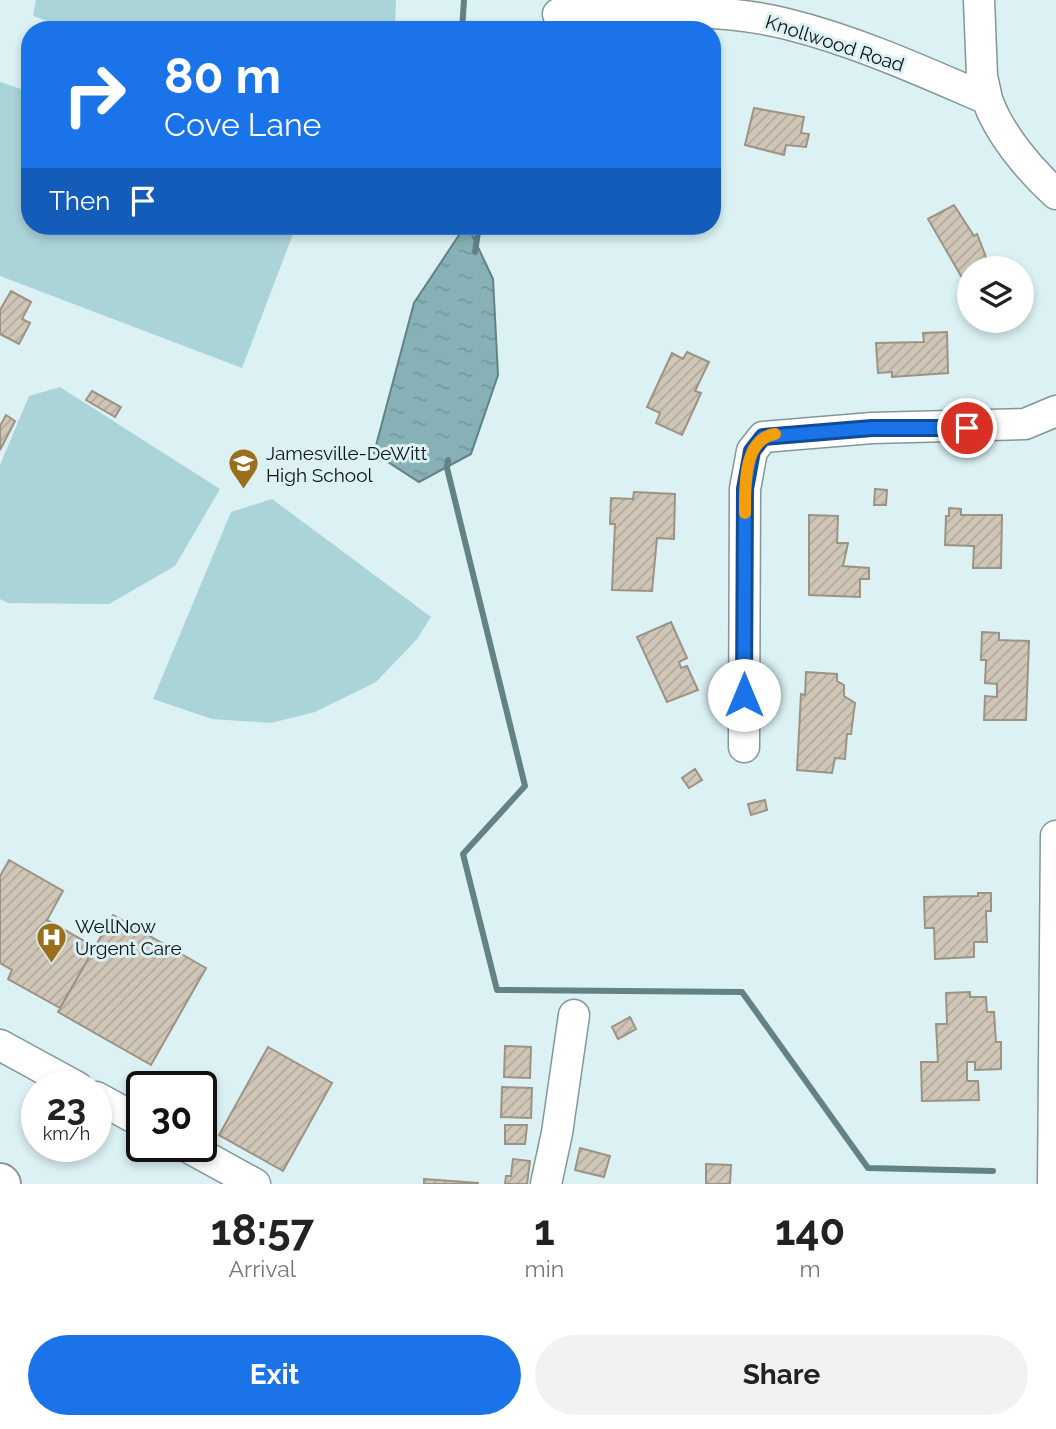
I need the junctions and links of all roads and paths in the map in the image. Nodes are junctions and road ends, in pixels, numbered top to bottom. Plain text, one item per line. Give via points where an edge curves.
1 (979, 0) edge
2 (558, 14) dead end
3 (987, 99) junction
4 (1056, 194) edge
5 (1056, 411) edge
6 (744, 747) dead end
7 (1056, 836) edge
8 (574, 1015) dead end
9 (0, 1045) edge
10 (48, 1071) edge
11 (215, 1162) edge
12 (255, 1184) edge
13 (546, 1184) edge
14 (1053, 1184) edge

1 - 3 street
2 - 3 street, Knollwood Road via 644,12 751,17 787,24 873,51
3 - 4 street via 991,112 1034,174
5 - 6 street via 1025,424 872,428 763,437 752,451 745,489
7 - 14 street
8 - 13 street
9 - 10 street
11 - 12 street

